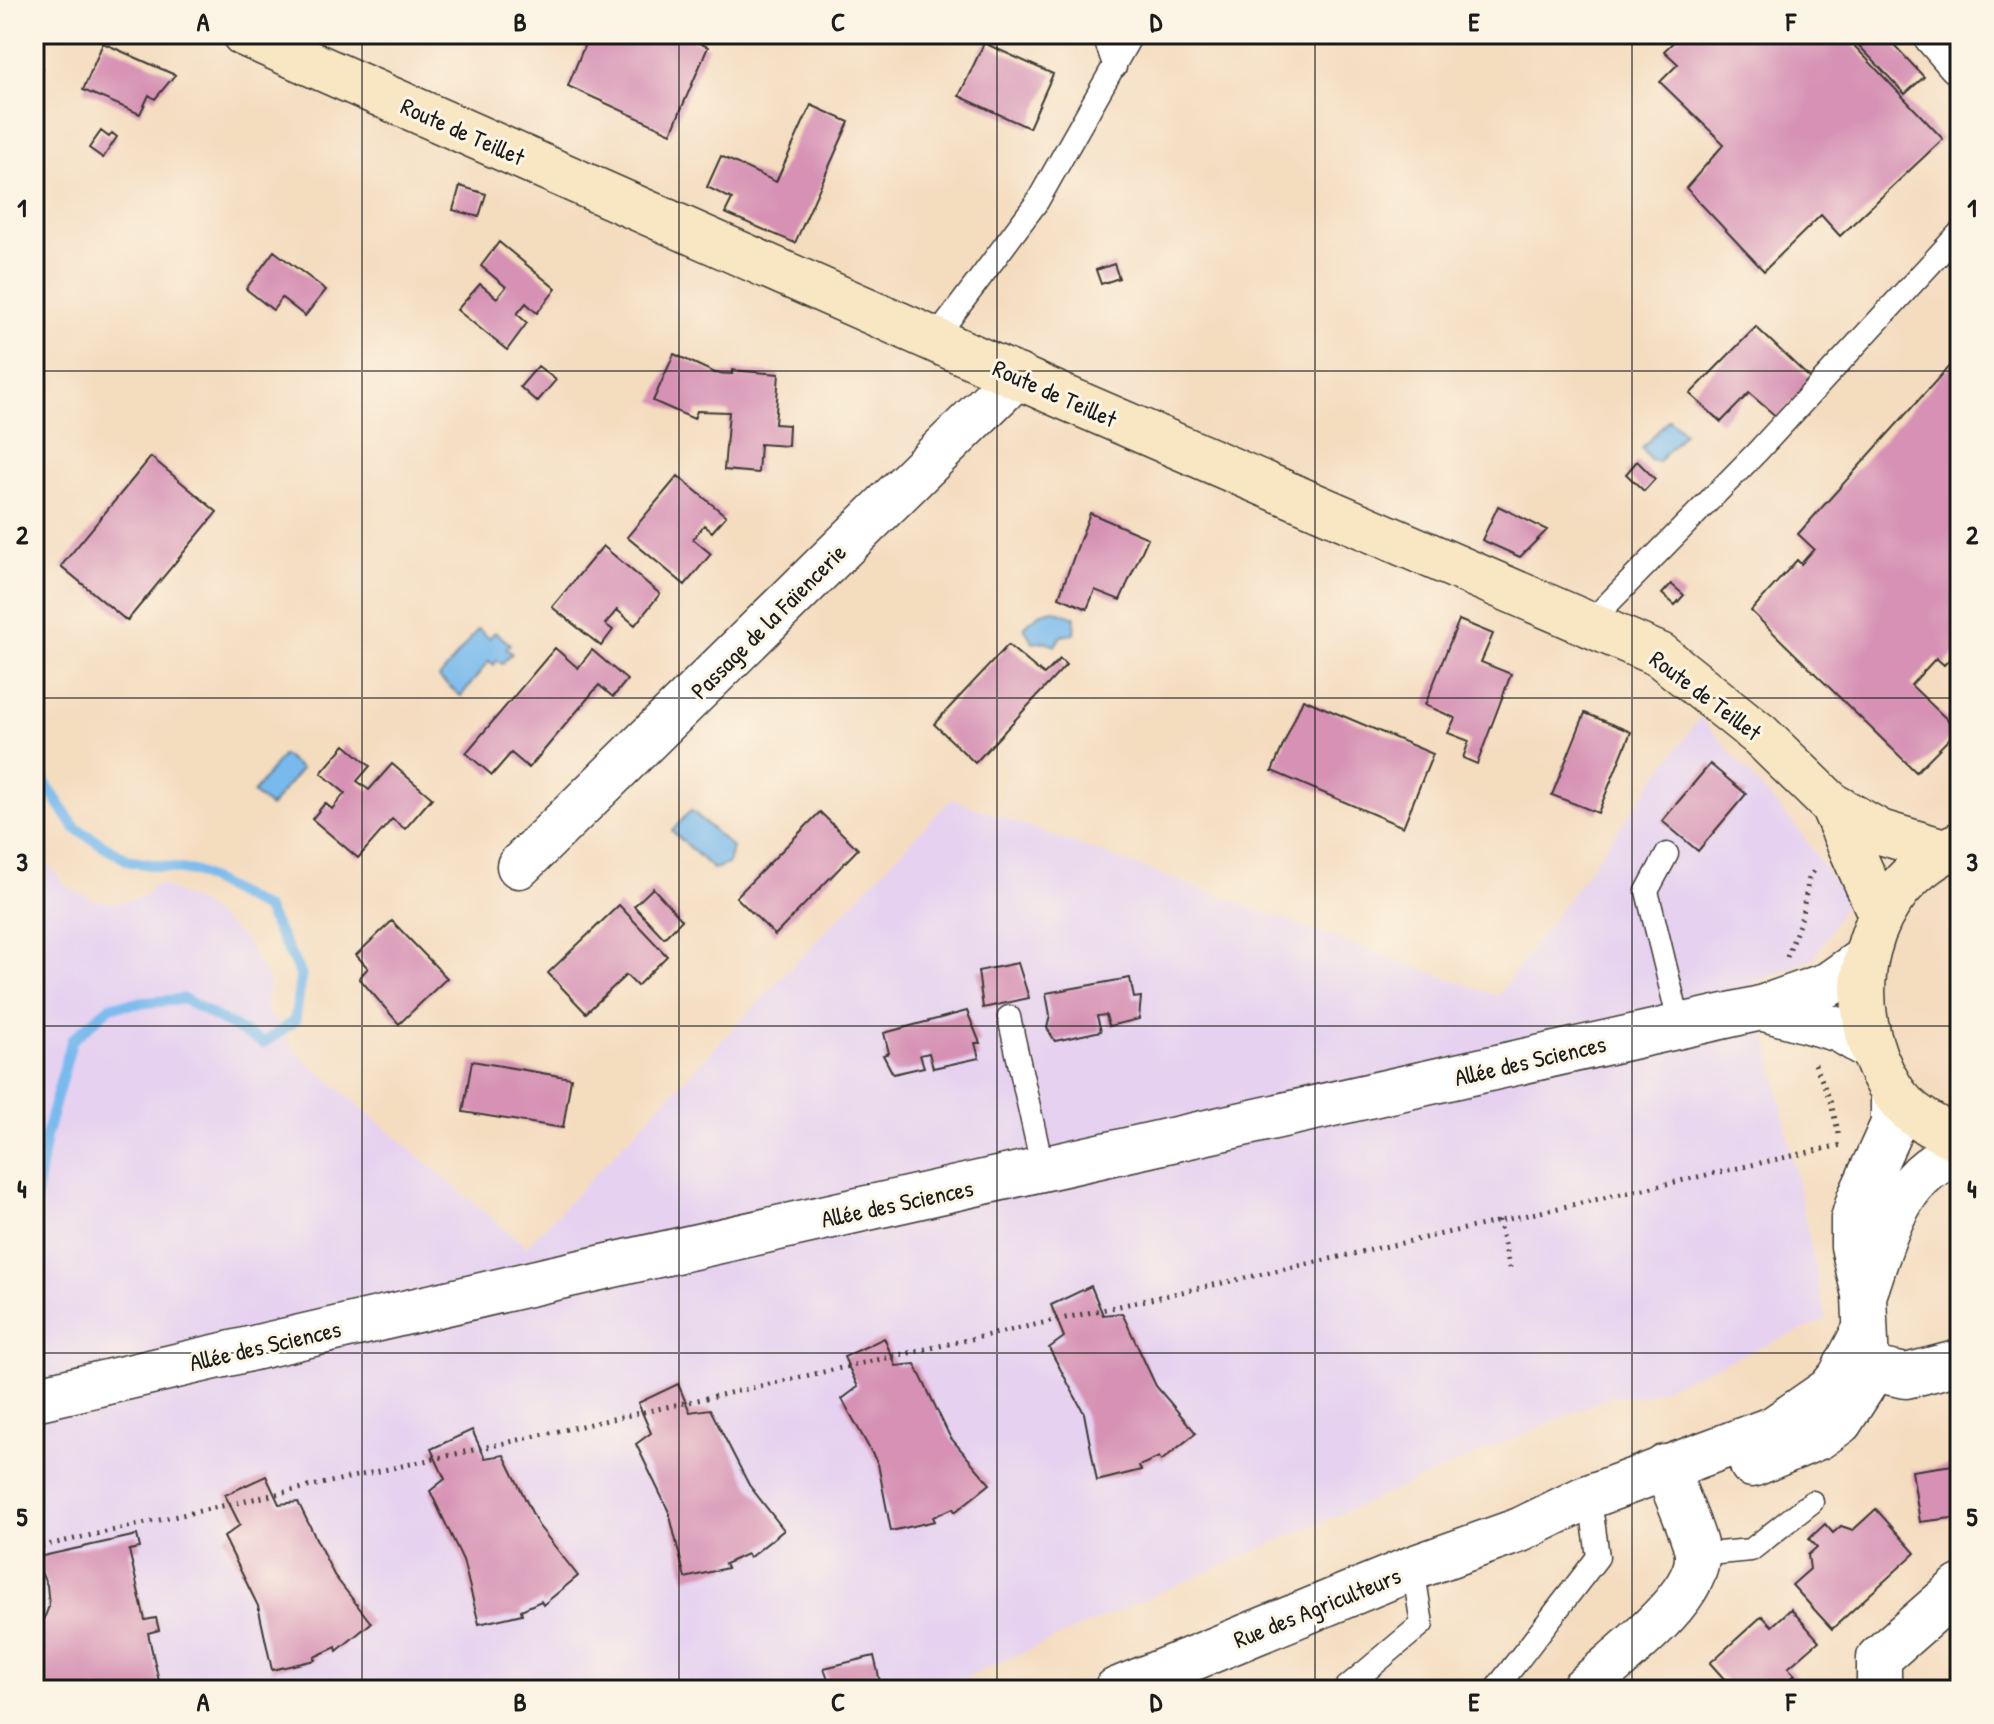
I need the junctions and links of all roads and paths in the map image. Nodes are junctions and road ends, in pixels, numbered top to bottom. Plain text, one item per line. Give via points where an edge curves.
1 (244, 34) edge
2 (1103, 34) edge
3 (1132, 34) edge
4 (1935, 34) edge
5 (1960, 63) edge
6 (1115, 67) junction
7 (1960, 232) edge
8 (934, 340) junction
9 (1017, 376) junction
10 (1588, 624) junction
11 (1832, 805) junction
12 (1952, 847) edge
13 (1667, 854) dead end
14 (519, 866) dead end
15 (1880, 914) junction
16 (1863, 960) junction
17 (1761, 1008) junction
18 (1009, 1017) dead end
19 (1680, 1026) junction
20 (1872, 1049) junction
21 (1893, 1092) junction
22 (1960, 1140) edge
23 (1882, 1146) junction
24 (1960, 1154) edge
25 (1043, 1170) junction
26 (1498, 1220) junction
27 (1510, 1268) dead end
28 (1865, 1331) junction
29 (1960, 1362) edge
30 (34, 1399) edge
31 (1670, 1479) junction
32 (1812, 1502) dead end
33 (1588, 1509) junction
34 (34, 1548) edge
35 (1697, 1555) junction
36 (1413, 1568) junction
37 (1960, 1587) edge
38 (1347, 1687) dead end
39 (1116, 1690) edge
40 (1495, 1690) edge
41 (1582, 1690) edge
42 (1879, 1690) edge

1 - 8 main road, Route de Teillet
2 - 6 lane
3 - 6 lane
4 - 5 street
6 - 8 lane via 1037,202
7 - 10 lane via 1757,452
8 - 9 main road, Route de Teillet
9 - 10 main road, Route de Teillet
9 - 14 street, Passage de la Faïencerie
10 - 11 main road, Route de Teillet via 1660,655 1760,735
11 - 12 main road, Route de Teillet via 1880,832
11 - 15 main road, Route de Teillet
12 - 15 main road via 1908,878
13 - 19 lane via 1647,891
15 - 16 main road
16 - 17 street, Allée des Sciences via 1829,984
16 - 20 main road
17 - 19 street, Allée des Sciences
17 - 20 street, Allée des Sciences via 1840,1030
18 - 25 lane
19 - 25 street, Allée des Sciences
20 - 21 main road
21 - 22 main road via 1922,1122
21 - 23 street via 1893,1124
23 - 26 path via 1842,1145 1791,1154
23 - 28 street via 1853,1219
24 - 28 street, Rue des Agriculteurs via 1945,1157 1907,1193 1892,1216
25 - 30 street, Allée des Sciences
26 - 27 path
26 - 34 path
28 - 29 street via 1906,1376
28 - 31 street, Rue des Agriculteurs via 1854,1405 1840,1422 1798,1449
31 - 33 street, Rue des Agriculteurs
31 - 35 street
32 - 35 lane via 1751,1550
33 - 36 street, Rue des Agriculteurs
33 - 40 lane via 1598,1557
35 - 41 street via 1689,1583 1672,1607
36 - 38 lane via 1422,1624
36 - 39 street, Rue des Agriculteurs
37 - 42 street via 1879,1658

